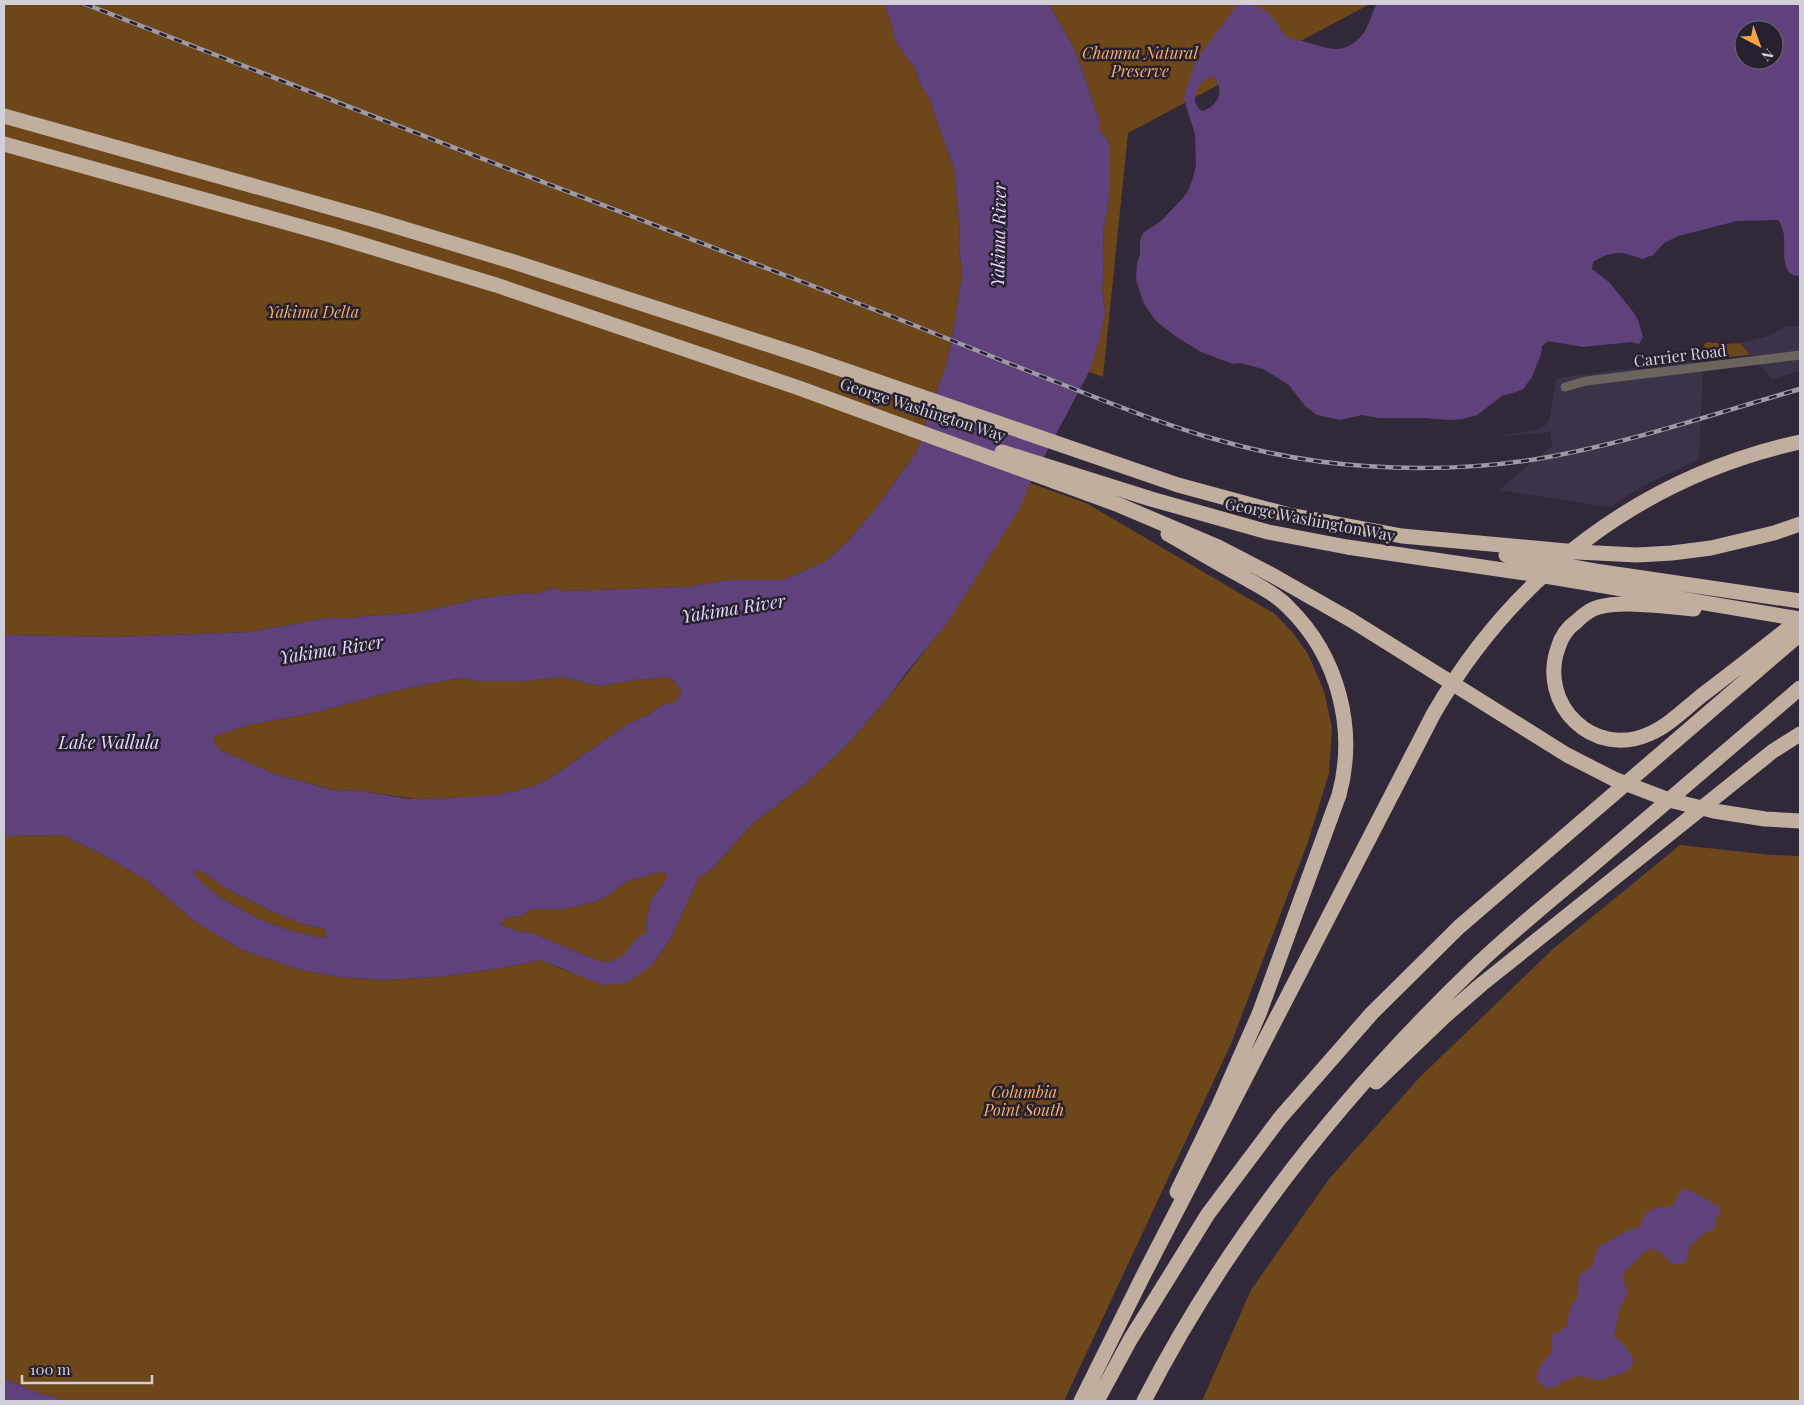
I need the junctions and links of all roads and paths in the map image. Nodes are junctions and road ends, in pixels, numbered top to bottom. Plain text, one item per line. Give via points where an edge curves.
1 (4, 116) edge
2 (4, 144) edge
3 (1800, 355) edge
4 (1565, 387) dead end
5 (1800, 442) edge
6 (1078, 483) junction
7 (1096, 496) junction
8 (1800, 524) edge
9 (1402, 536) junction
10 (1800, 601) edge
11 (1769, 614) junction
12 (1800, 619) edge
13 (1800, 634) edge
14 (1800, 688) edge
15 (1800, 734) edge
16 (1800, 821) edge
17 (1286, 1178) junction
18 (1143, 1276) junction
19 (1081, 1401) edge
20 (1097, 1401) edge
21 (1144, 1401) edge

1 - 9 highway via 384,222 514,262 809,358 1178,485 1289,515
2 - 6 highway, George Washington Way via 414,259
3 - 4 street, Carrier Road via 1586,381
5 - 18 highway via 1725,463 1685,480 1615,519 1560,559 1498,622 1471,655 1434,713
6 - 7 highway
6 - 11 highway, George Washington Way via 1268,532 1347,548 1544,576
7 - 16 highway via 1218,547 1272,575 1595,770 1669,800 1731,815
7 - 18 highway via 1263,588 1288,607 1308,630 1331,670 1346,732 1346,763 1339,795 1263,1005 1157,1233
8 - 9 highway via 1711,548 1636,555
9 - 10 highway, George Washington Way via 1595,571
11 - 12 highway, George Washington Way
11 - 12 highway via 1632,605 1599,607 1572,624 1564,634 1554,659 1557,696 1572,720 1591,733 1630,740 1648,734 1676,716
13 - 20 highway via 1459,927 1372,1013 1280,1118 1208,1214 1130,1340
14 - 17 highway via 1481,961 1383,1061 1339,1110
15 - 17 highway via 1681,824 1452,1010 1379,1079
17 - 21 highway via 1204,1294
18 - 19 highway

